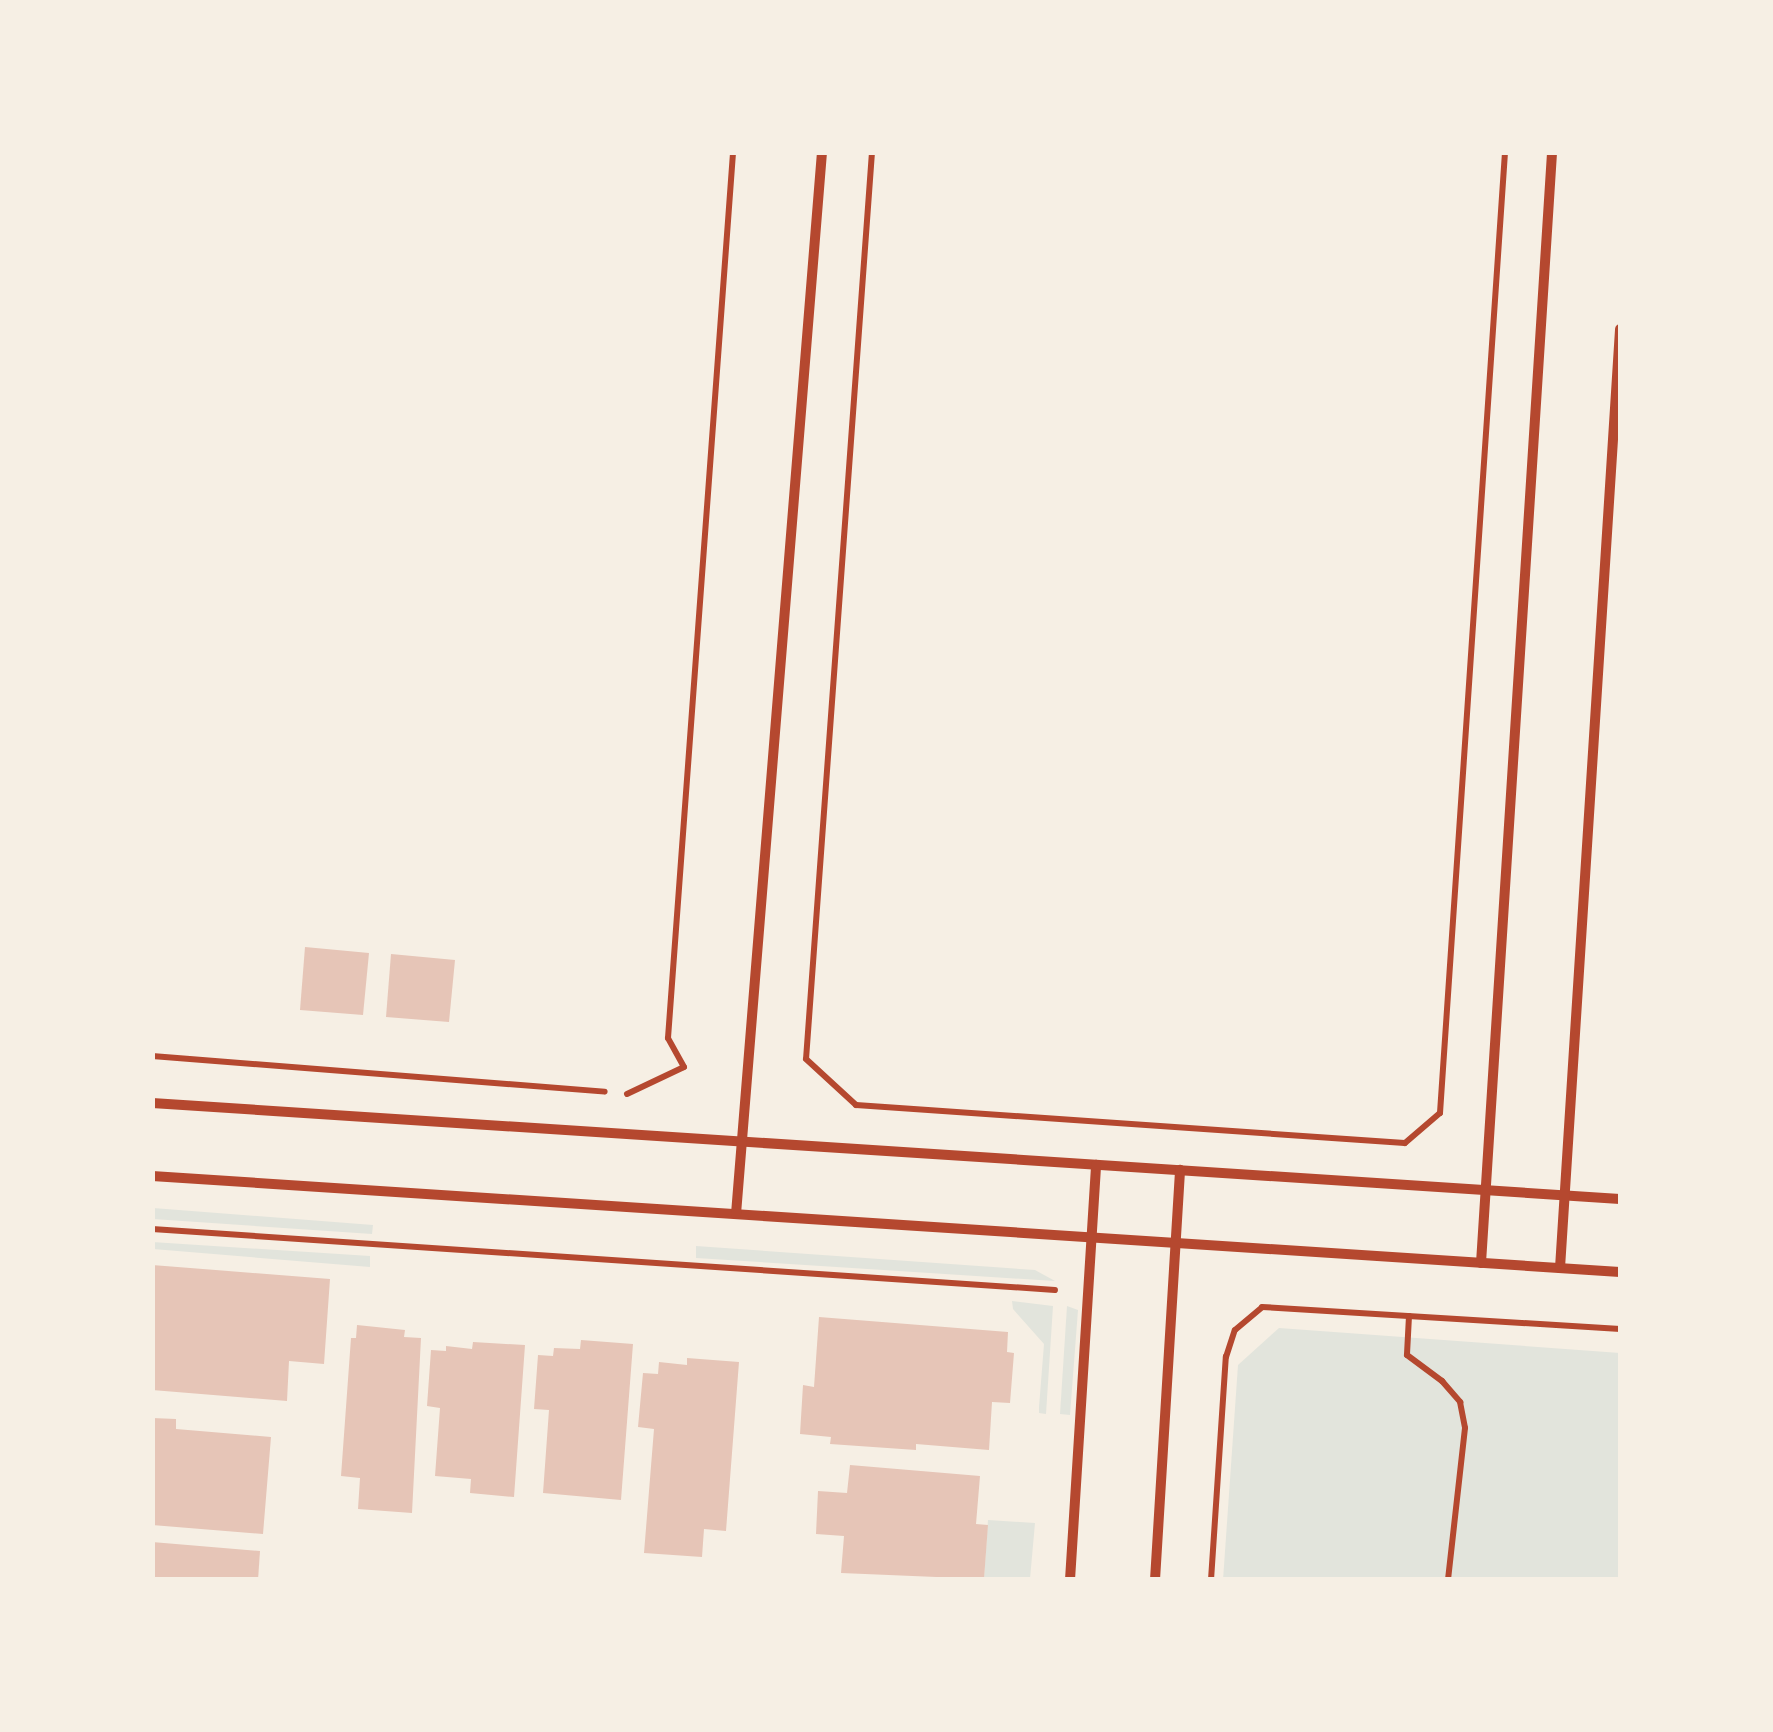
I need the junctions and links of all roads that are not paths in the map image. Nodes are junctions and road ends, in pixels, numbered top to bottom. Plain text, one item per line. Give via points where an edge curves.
1 (822, 152) edge
2 (1552, 152) edge
3 (1620, 329) edge
4 (152, 1103) edge
5 (744, 1141) junction
6 (1096, 1165) junction
7 (1180, 1170) junction
8 (152, 1176) edge
9 (1485, 1190) junction
10 (1564, 1195) junction
11 (1620, 1199) edge
12 (736, 1214) junction
13 (1092, 1238) junction
14 (1176, 1243) junction
15 (1481, 1263) junction
16 (1560, 1268) junction
17 (1620, 1272) edge
18 (1070, 1580) edge
19 (1156, 1580) edge

1 - 5 street
2 - 9 street
3 - 10 street
4 - 5 street
5 - 6 street
5 - 12 street
6 - 7 street
6 - 13 street
7 - 9 street
7 - 14 street
8 - 12 street
9 - 10 street
9 - 15 street
10 - 11 street
10 - 16 street
12 - 13 street
13 - 14 street
13 - 18 street
14 - 15 street
14 - 19 street
15 - 16 street
16 - 17 street

